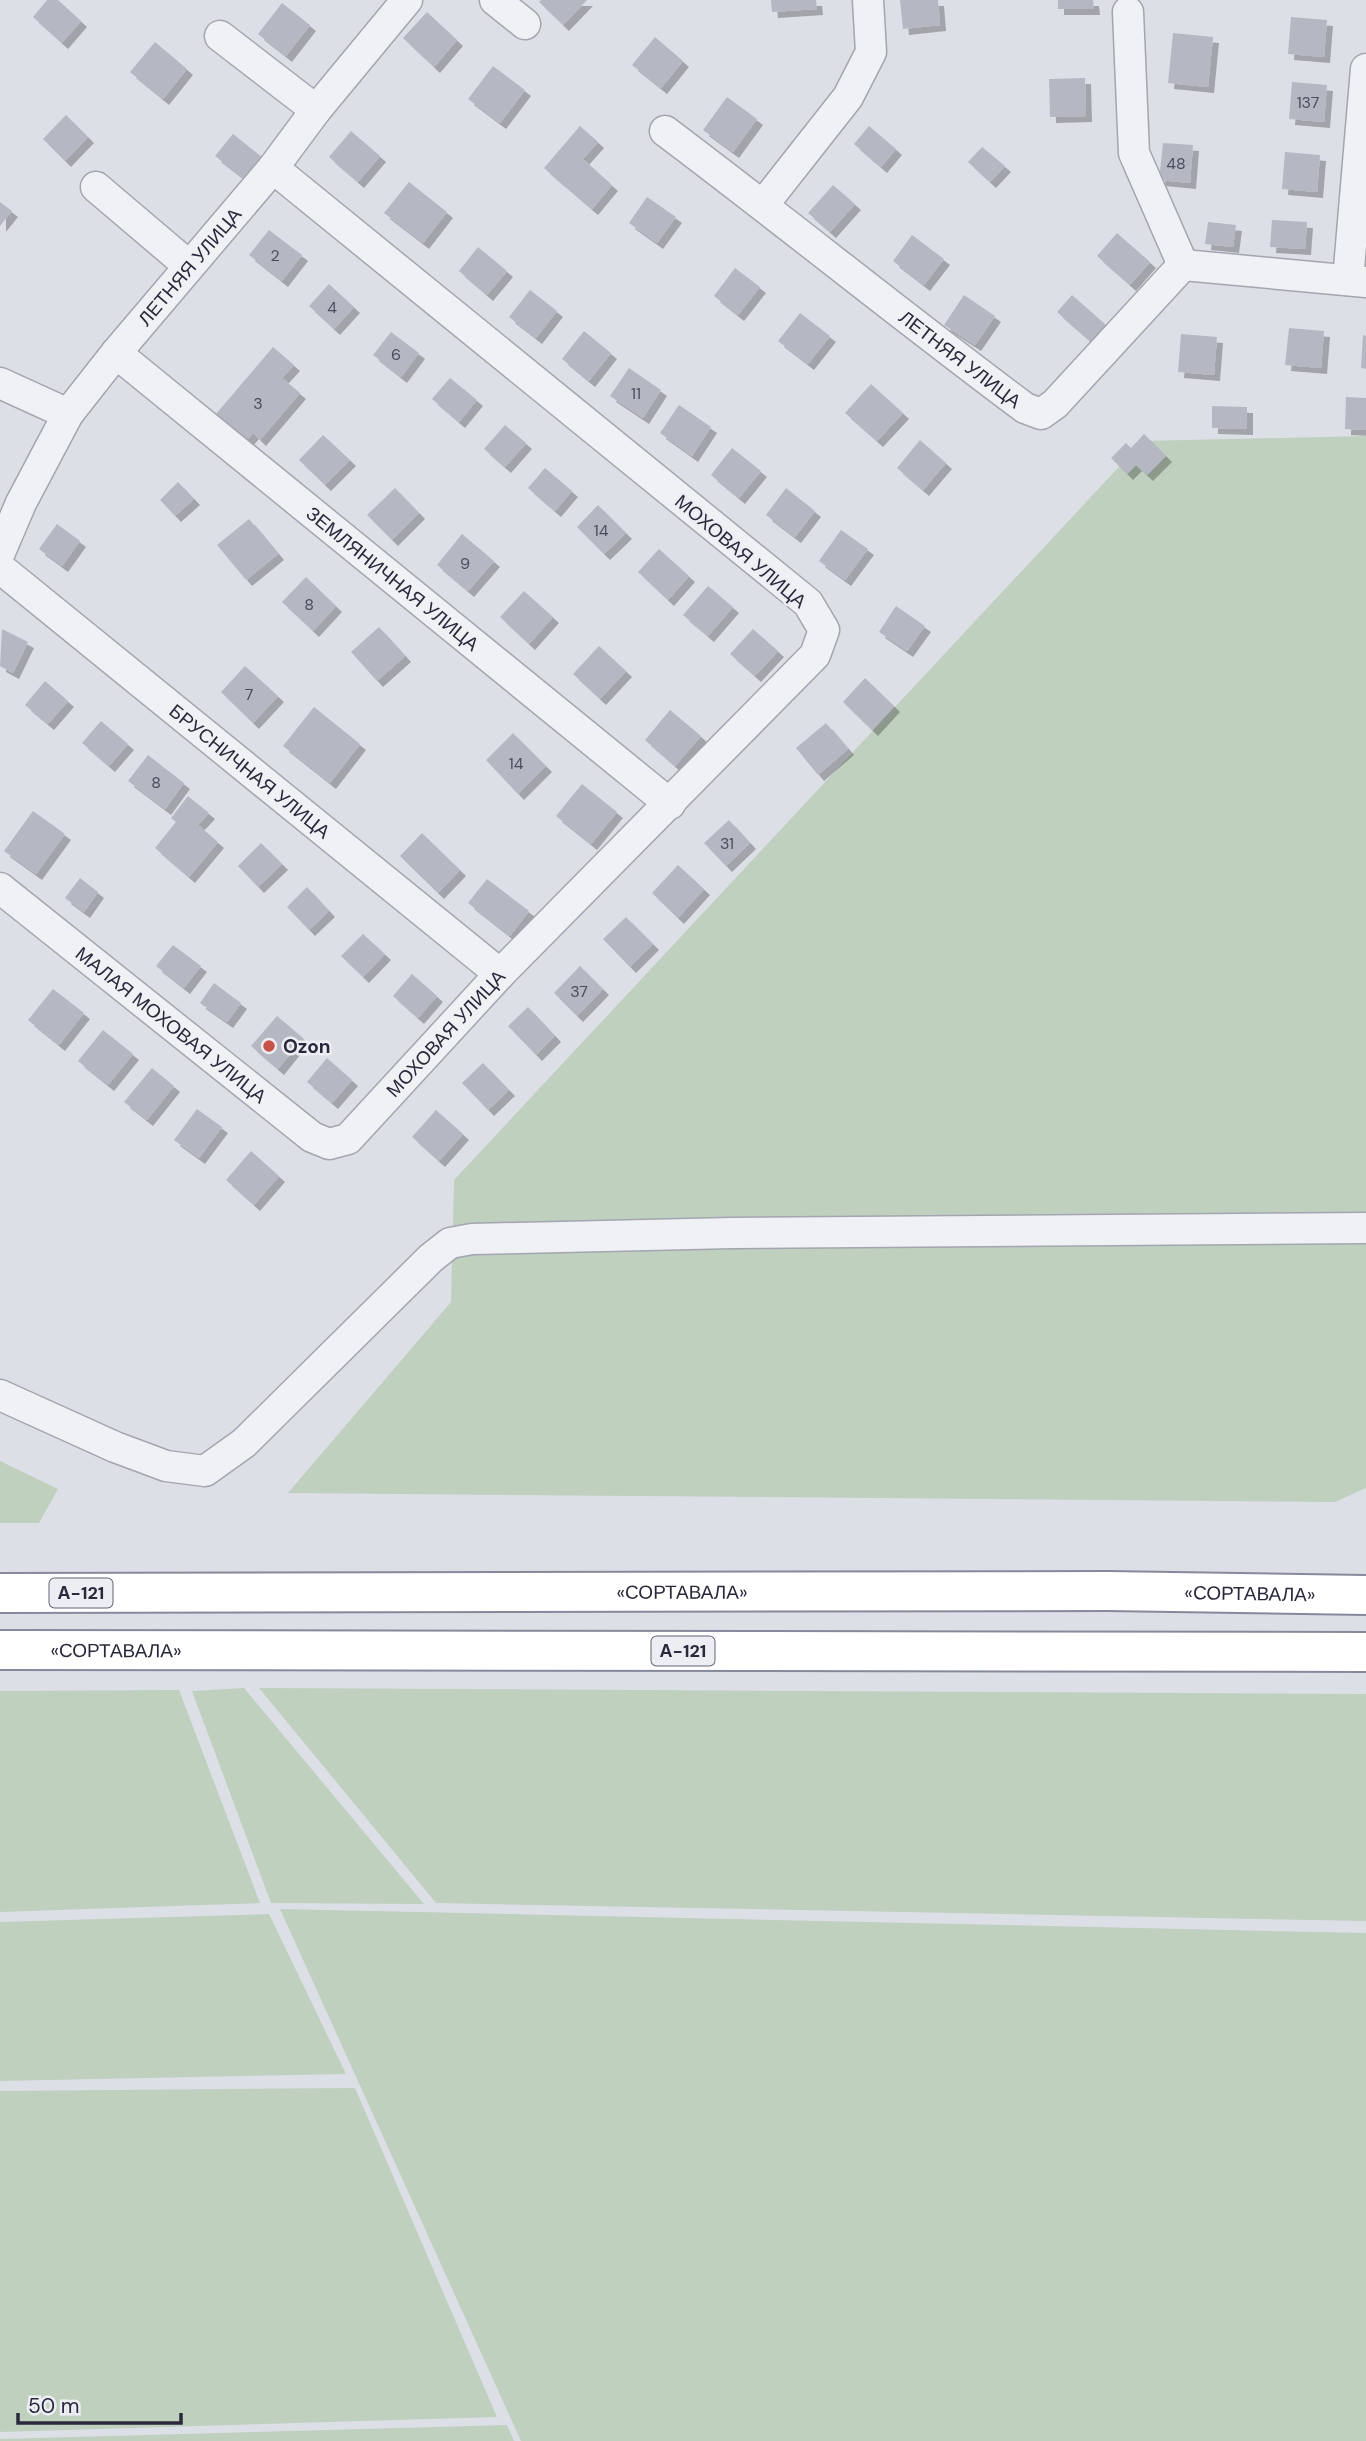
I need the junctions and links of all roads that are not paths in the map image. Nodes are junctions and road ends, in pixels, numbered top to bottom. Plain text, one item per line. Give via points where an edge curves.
1 (407, 0) edge
2 (495, 0) edge
3 (868, 0) edge
4 (1128, 12) dead end
5 (525, 24) dead end
6 (220, 36) dead end
7 (1366, 69) edge
8 (316, 110) junction
9 (665, 131) dead end
10 (273, 168) junction
11 (96, 187) dead end
12 (763, 205) junction
13 (1183, 265) junction
14 (189, 266) junction
15 (1357, 281) edge
16 (116, 353) junction
17 (0, 383) edge
18 (68, 414) junction
19 (0, 552) edge
20 (0, 568) edge
21 (670, 804) junction
22 (0, 888) edge
23 (500, 974) junction
24 (348, 1139) joint
25 (1366, 1228) edge
26 (0, 1395) edge
27 (1366, 1582) edge
28 (0, 1593) edge
29 (1303, 1595) junction
30 (1366, 1595) edge
31 (0, 1650) edge
32 (1366, 1652) edge

1 - 8 street, ЛЕТНЯЯ УЛИЦА
2 - 5 street
3 - 12 street via 871,52 848,97
4 - 13 street via 1134,153
6 - 8 street
7 - 15 street
8 - 10 street, ЛЕТНЯЯ УЛИЦА
9 - 12 street
10 - 14 street, ЛЕТНЯЯ УЛИЦА
10 - 21 street, МОХОВАЯ УЛИЦА via 808,603 824,630 815,655
11 - 14 street
12 - 13 street, ЛЕТНЯЯ УЛИЦА via 923,332 1025,408 1041,414
13 - 15 street
14 - 16 street, ЛЕТНЯЯ УЛИЦА
16 - 18 street, ЛЕТНЯЯ УЛИЦА
16 - 21 street, ЗЕМЛЯНИЧНАЯ УЛИЦА
17 - 18 street
18 - 19 street, ЛЕТНЯЯ УЛИЦА
20 - 23 street, БРУСНИЧНАЯ УЛИЦА
21 - 23 street, МОХОВАЯ УЛИЦА
22 - 24 street, МАЛАЯ МОХОВАЯ УЛИЦА via 312,1137 329,1144
23 - 24 street, МОХОВАЯ УЛИЦА
25 - 26 street via 732,1233 450,1243 244,1443 205,1471 141,1457
27 - 29 street
28 - 29 highway, «СОРТАВАЛА» / А-121 via 1107,1591
29 - 30 highway, «СОРТАВАЛА» / А-121
31 - 32 highway, «СОРТАВАЛА» / А-121

